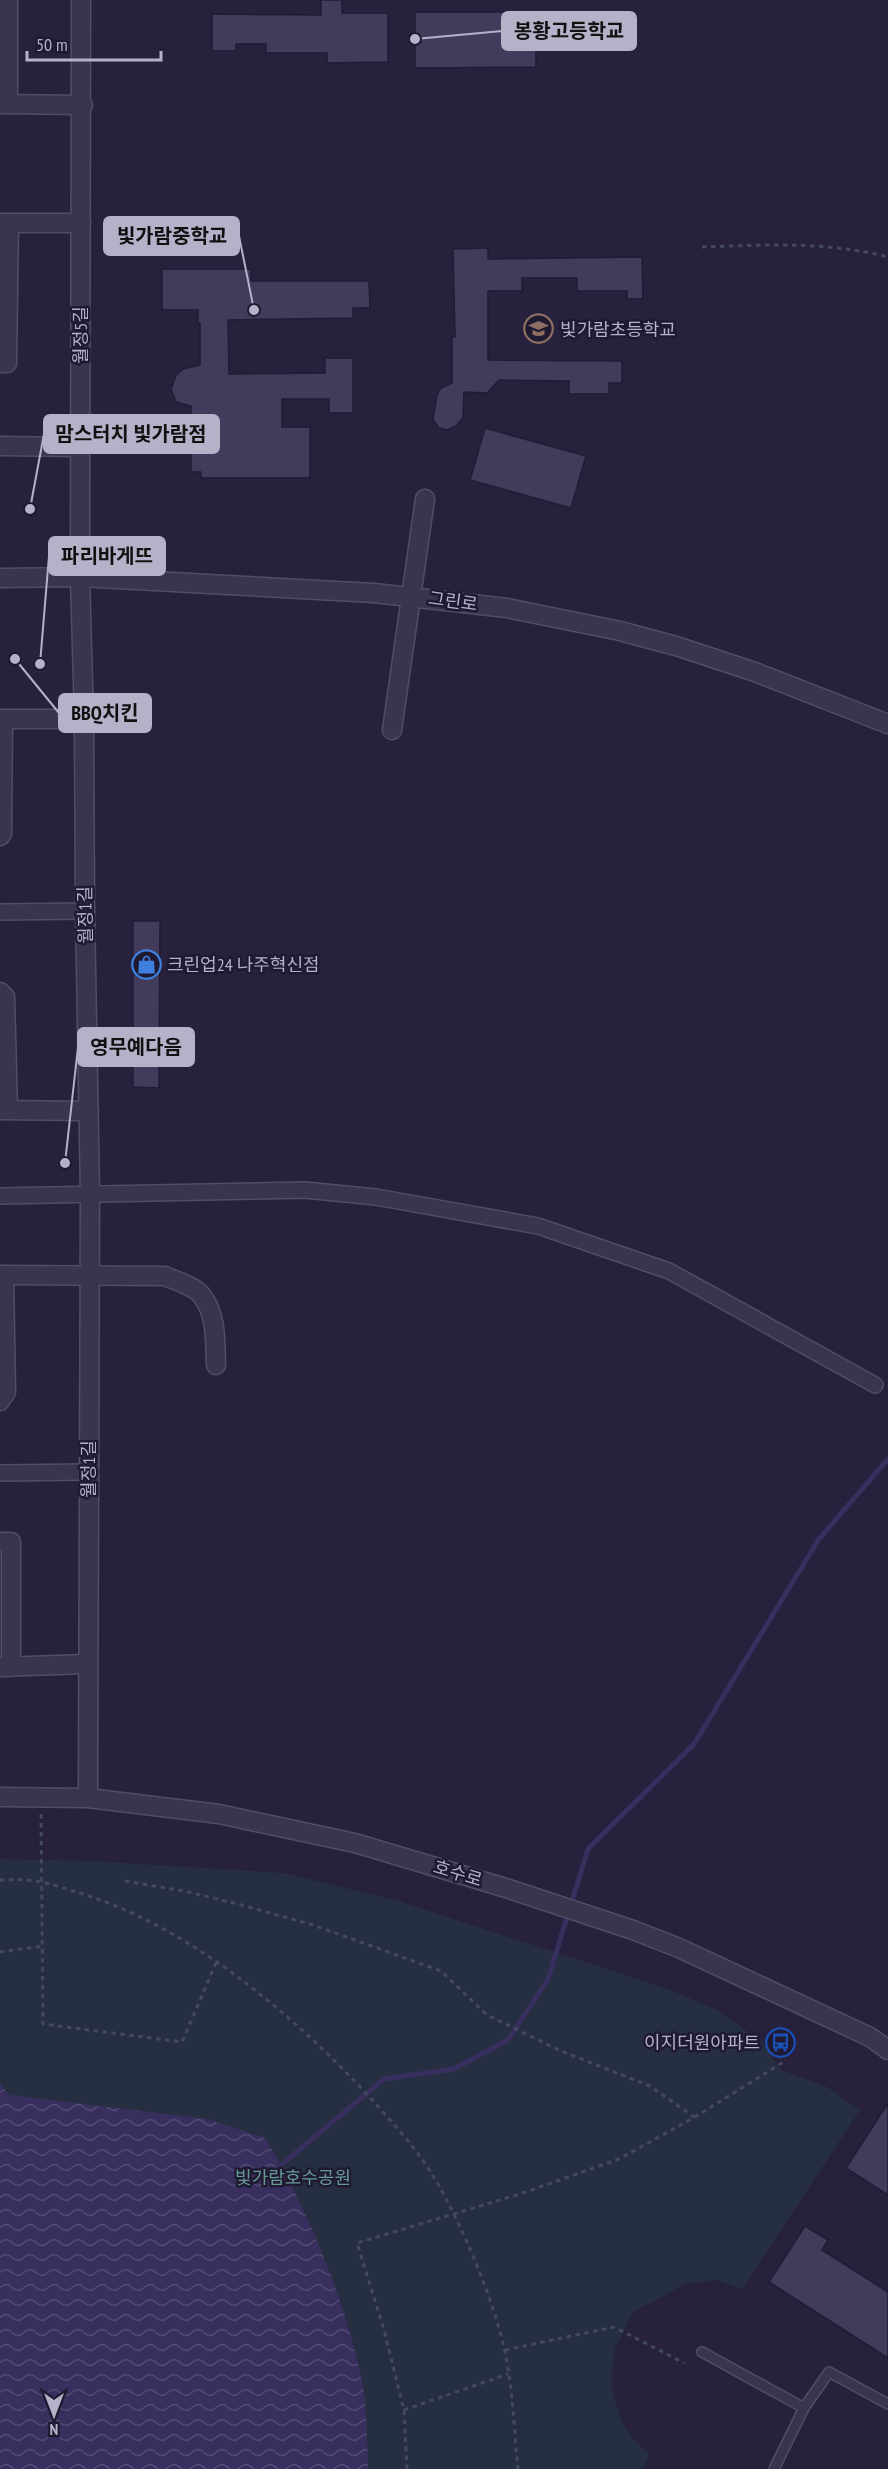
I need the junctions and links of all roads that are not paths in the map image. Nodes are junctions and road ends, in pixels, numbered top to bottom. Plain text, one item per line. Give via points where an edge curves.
1 (8, 0) edge
2 (81, 0) edge
3 (4, 103) edge
4 (83, 105) junction
5 (5, 223) edge
6 (81, 223) junction
7 (4, 363) edge
8 (0, 446) edge
9 (80, 447) junction
10 (425, 499) dead end
11 (80, 577) junction
12 (0, 578) edge
13 (411, 595) junction
14 (1, 719) edge
15 (84, 719) junction
16 (888, 724) edge
17 (392, 730) dead end
18 (0, 836) edge
19 (85, 911) junction
20 (0, 912) edge
21 (0, 992) edge
22 (4, 1110) edge
23 (89, 1111) junction
24 (90, 1195) junction
25 (0, 1196) edge
26 (2, 1275) edge
27 (89, 1275) junction
28 (216, 1365) dead end
29 (875, 1385) dead end
30 (0, 1401) edge
31 (88, 1472) junction
32 (0, 1473) edge
33 (0, 1542) edge
34 (86, 1664) junction
35 (6, 1667) edge
36 (0, 1797) edge
37 (87, 1798) junction
38 (888, 2050) edge
39 (702, 2352) dead end
40 (888, 2404) edge
41 (804, 2408) junction
42 (774, 2469) edge

1 - 3 street
2 - 4 street, 월정5길
3 - 4 street
4 - 6 street, 월정5길
5 - 6 street
5 - 7 street
6 - 9 street, 월정5길
8 - 9 street
9 - 11 street, 월정5길
10 - 13 street
11 - 12 street, 그린로
11 - 13 street, 그린로
11 - 15 street, 월정1길
13 - 16 street, 그린로 via 507,608 620,631 755,672
13 - 17 street
14 - 15 street
14 - 18 street
15 - 19 street, 월정1길
19 - 20 street
19 - 23 street, 월정1길
21 - 22 street via 5,998
22 - 23 street
23 - 24 street, 월정1길
24 - 25 street
24 - 27 street, 월정1길
24 - 29 street via 304,1190 376,1197 538,1226 669,1271
26 - 27 street
26 - 30 street via 6,1392
27 - 28 street via 165,1276 193,1289 202,1296 213,1321
27 - 31 street, 월정1길
31 - 32 street
31 - 34 street, 월정1길
33 - 35 street via 10,1542
34 - 35 street
34 - 37 street, 월정1길
36 - 37 street, 호수로
37 - 38 street, 호수로 via 219,1814 355,1842 509,1889 679,1948 870,2037
39 - 41 lane
40 - 41 lane via 829,2372
41 - 42 lane

